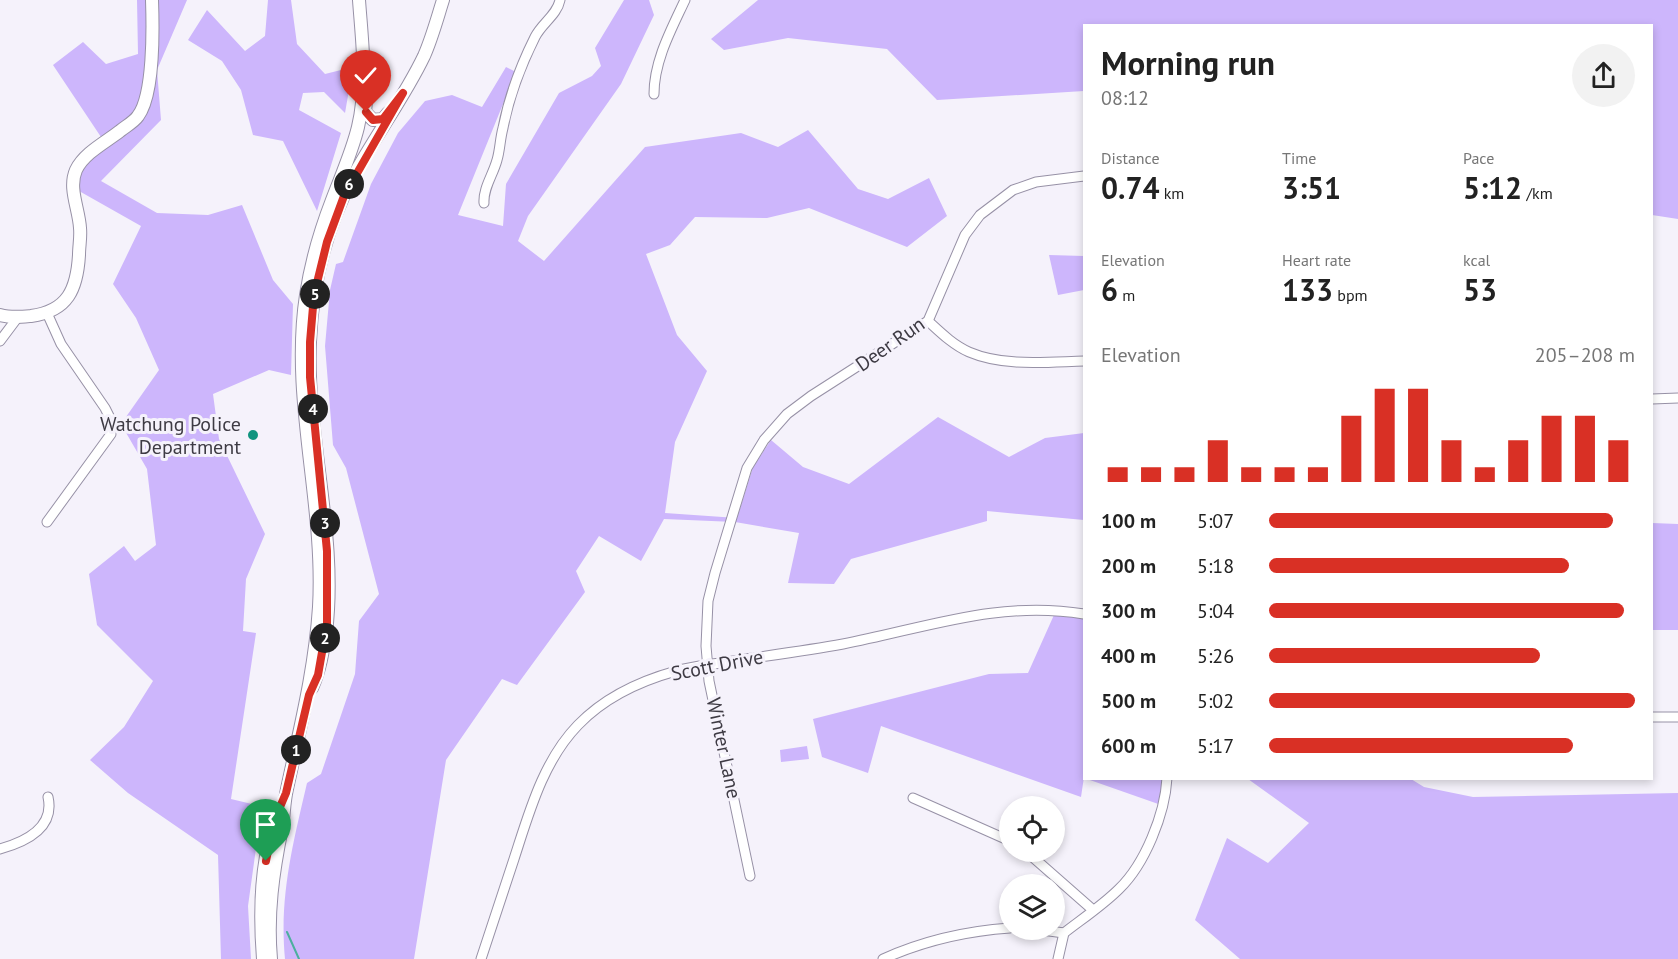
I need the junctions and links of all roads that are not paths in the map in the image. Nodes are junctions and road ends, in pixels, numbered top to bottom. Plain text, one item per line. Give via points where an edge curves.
1 (152, 0) edge
2 (359, 0) edge
3 (443, 0) edge
4 (560, 0) edge
5 (685, 0) edge
6 (363, 62) junction
7 (403, 93) junction
8 (654, 94) dead end
9 (1083, 176) edge
10 (484, 203) dead end
11 (47, 313) junction
12 (0, 315) edge
13 (18, 317) junction
14 (928, 321) junction
15 (0, 341) edge
16 (1083, 361) edge
17 (1678, 398) edge
18 (1653, 399) edge
19 (47, 522) dead end
20 (722, 549) joint
21 (1083, 614) edge
22 (707, 665) junction
23 (309, 695) junction
24 (1653, 717) edge
25 (1678, 717) edge
26 (1167, 780) edge
27 (286, 793) junction
28 (48, 797) dead end
29 (913, 798) dead end
30 (999, 836) edge
31 (0, 849) edge
32 (1038, 862) edge
33 (750, 876) dead end
34 (1093, 910) junction
35 (999, 929) edge
36 (1065, 932) edge
37 (1062, 940) edge
38 (262, 959) edge
39 (271, 959) edge
40 (481, 959) edge
41 (883, 959) edge
42 (1058, 959) edge

1 - 11 main road via 153,28 144,106 137,118 77,168 73,178 80,228 76,280 64,304
2 - 6 main road
3 - 7 main road via 423,56
4 - 10 street via 536,36 516,83
5 - 8 street via 660,58
6 - 7 main road via 365,108 370,118 383,119
6 - 23 main road via 360,117 313,256 303,311 301,382 320,568
7 - 23 main road via 344,196 324,251 314,295 310,377 328,587 322,658
9 - 14 street, Deer Run via 1036,182 1012,190 980,215 965,235
11 - 13 main road
11 - 19 street via 61,344 111,420 111,434
12 - 13 main road
13 - 15 street
14 - 16 street via 968,351 993,360
14 - 20 street, Deer Run via 811,396 775,426 747,468
17 - 18 street
20 - 22 street, Winter Lane via 708,602
21 - 22 street, Scott Drive via 1008,611 844,644
22 - 33 street, Winter Lane
22 - 40 street, Scott Drive via 678,670 632,687 577,726 551,762 527,818
23 - 27 main road
24 - 25 street
26 - 34 street via 1163,807 1134,872
27 - 38 main road via 274,821 265,870
27 - 39 main road via 273,867
28 - 31 street via 49,810 38,831 19,844
29 - 30 street
32 - 34 street
34 - 36 street
35 - 41 street via 944,938
37 - 42 street

